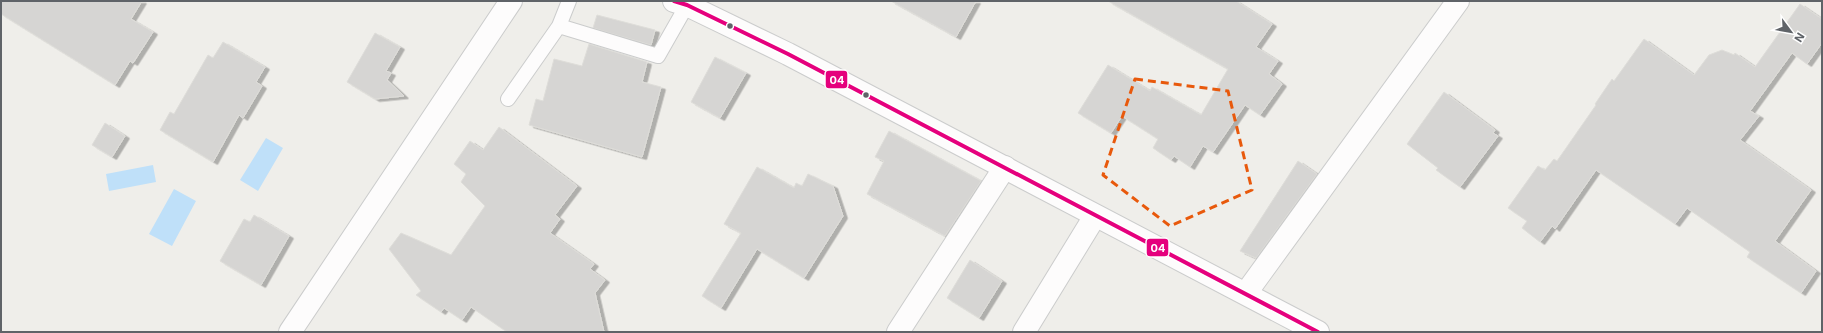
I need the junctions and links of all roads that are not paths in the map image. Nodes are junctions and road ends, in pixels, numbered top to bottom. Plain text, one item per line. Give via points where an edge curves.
1 (511, 1) edge
2 (569, 1) edge
3 (1458, 1) edge
4 (681, 3) edge
5 (559, 26) junction
6 (508, 99) dead end
7 (1005, 167) junction
8 (1095, 216) junction
9 (1246, 293) junction
10 (290, 332) edge
11 (898, 332) edge
12 (1024, 332) edge
13 (1318, 332) edge

1 - 10 street
2 - 5 lane
3 - 9 street
4 - 5 lane via 658,56
4 - 7 street via 788,54
5 - 6 lane
7 - 8 street
7 - 11 street
8 - 9 street
8 - 12 street
9 - 13 street

